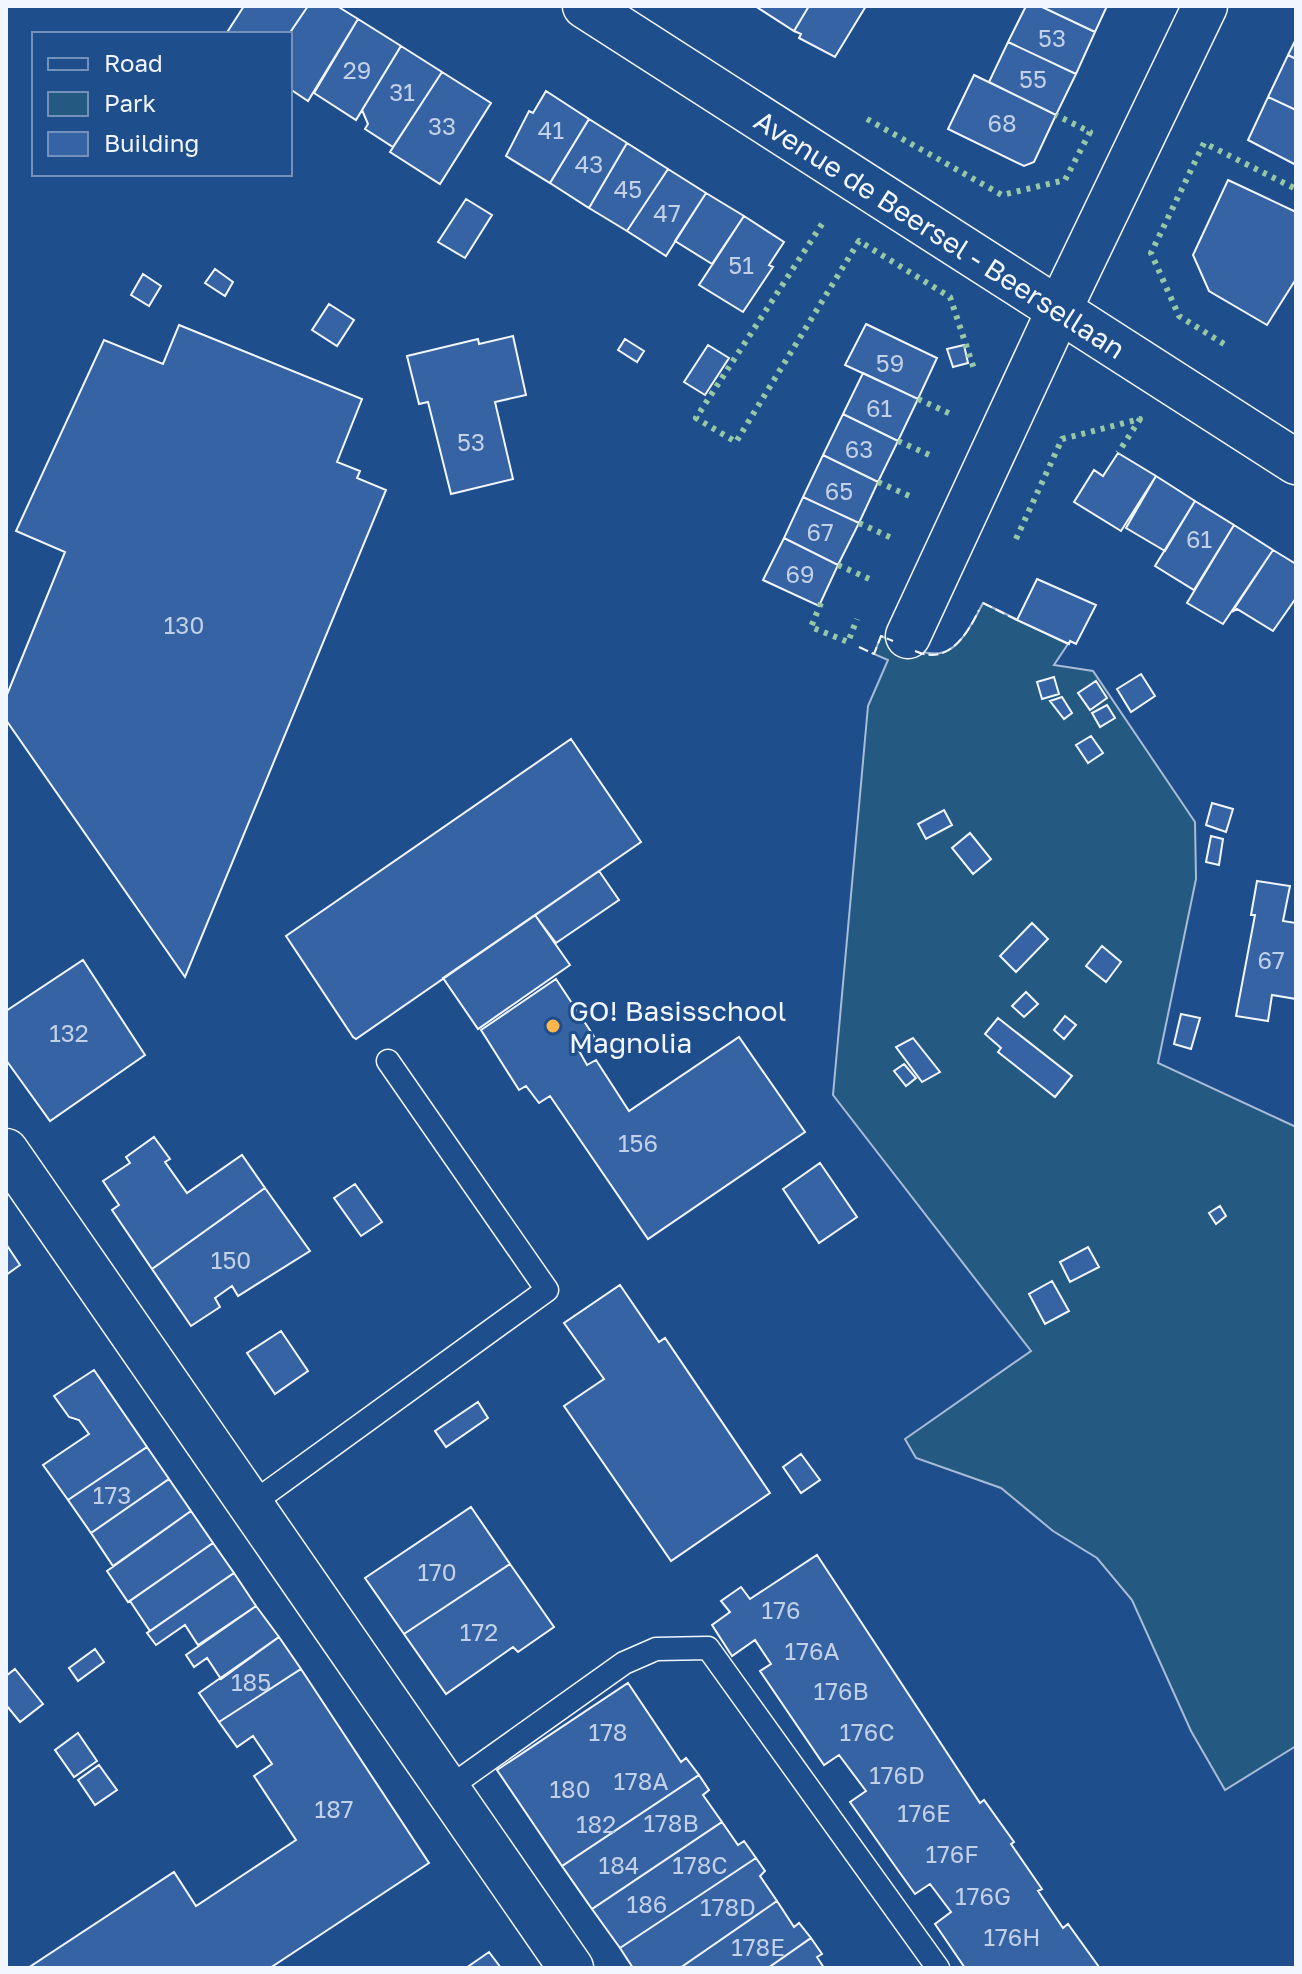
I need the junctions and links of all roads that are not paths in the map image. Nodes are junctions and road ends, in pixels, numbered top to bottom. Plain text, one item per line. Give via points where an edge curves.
1 (585, 6) edge
2 (1205, 6) edge
3 (1059, 310) junction
4 (1296, 462) edge
5 (908, 636) dead end
6 (388, 1061) dead end
7 (6, 1151) edge
8 (250, 1505) junction
9 (447, 1789) junction
10 (571, 1968) edge
11 (938, 1968) edge

1 - 3 street, Avenue de Beersel - Beersellaan
2 - 3 street
3 - 4 street, Avenue de Beersel - Beersellaan
3 - 5 street
6 - 8 lane via 547,1290
7 - 8 street
8 - 9 street
9 - 10 street
9 - 11 lane via 624,1663 656,1649 708,1648

